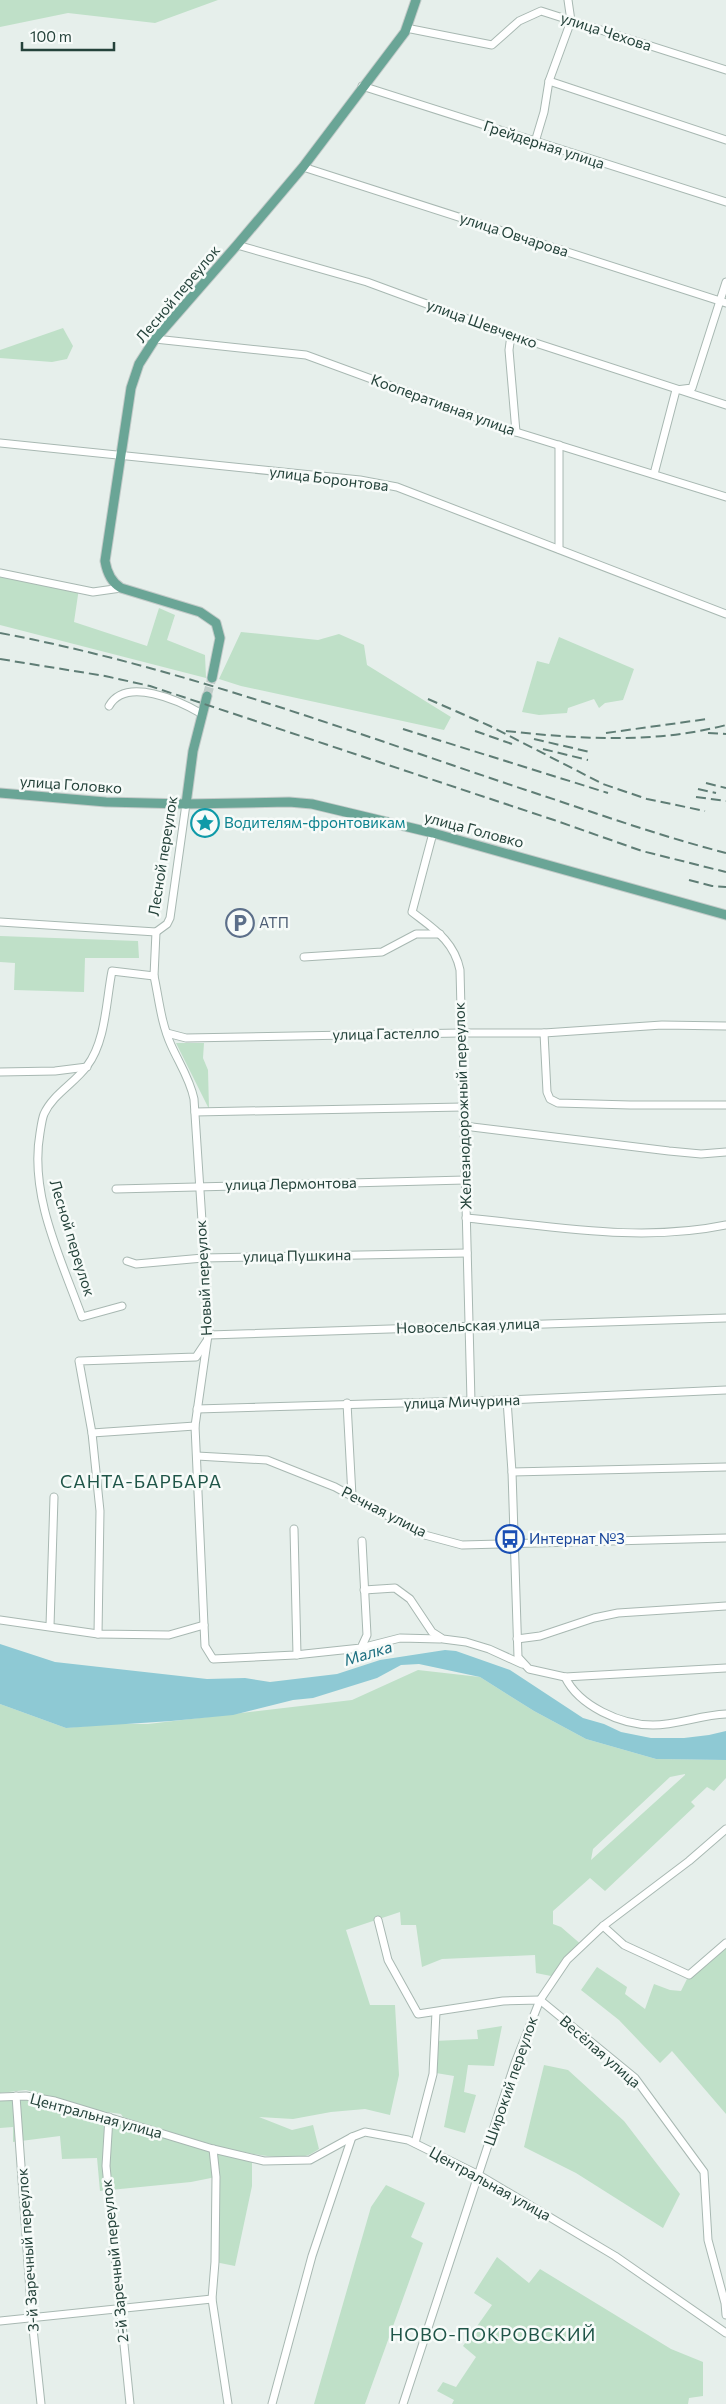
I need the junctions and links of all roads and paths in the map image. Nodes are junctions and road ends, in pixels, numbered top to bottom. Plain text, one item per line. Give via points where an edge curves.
1 (416, 0) edge
2 (568, 0) edge
3 (571, 22) junction
4 (406, 28) junction
5 (726, 70) edge
6 (549, 80) junction
7 (362, 86) junction
8 (726, 140) edge
9 (535, 142) junction
10 (302, 167) junction
11 (726, 202) edge
12 (238, 245) junction
13 (726, 282) edge
14 (723, 302) edge
15 (511, 335) junction
16 (155, 339) junction
17 (676, 390) junction
18 (726, 405) edge
19 (516, 432) junction
20 (0, 444) edge
21 (559, 445) junction
22 (120, 457) junction
23 (654, 474) junction
24 (726, 497) edge
25 (559, 549) junction
26 (0, 573) edge
27 (121, 588) junction
28 (726, 614) edge
29 (212, 678) tunnel mouth
30 (206, 696) tunnel mouth
31 (109, 706) dead end
32 (202, 714) junction
33 (0, 793) edge
34 (186, 804) junction
35 (433, 833) junction
36 (726, 915) edge
37 (0, 922) edge
38 (156, 932) junction
39 (440, 934) junction
40 (304, 957) dead end
41 (154, 976) junction
42 (726, 1026) edge
43 (167, 1033) junction
44 (460, 1033) junction
45 (544, 1034) junction
46 (87, 1067) junction
47 (0, 1072) edge
48 (726, 1105) edge
49 (463, 1107) junction
50 (195, 1112) junction
51 (464, 1126) junction
52 (726, 1152) edge
53 (465, 1180) junction
54 (200, 1186) junction
55 (116, 1189) dead end
56 (466, 1218) junction
57 (726, 1225) edge
58 (467, 1253) junction
59 (203, 1258) junction
60 (128, 1262) dead end
61 (122, 1306) dead end
62 (726, 1318) edge
63 (469, 1325) junction
64 (209, 1337) junction
65 (726, 1390) edge
66 (507, 1400) junction
67 (471, 1401) junction
68 (347, 1403) junction
69 (197, 1409) junction
70 (195, 1426) junction
71 (92, 1433) junction
72 (197, 1456) junction
73 (726, 1466) edge
74 (512, 1472) junction
75 (352, 1496) junction
76 (54, 1497) dead end
77 (294, 1529) dead end
78 (726, 1538) edge
79 (362, 1541) dead end
80 (515, 1544) junction
81 (364, 1590) junction
82 (726, 1606) edge
83 (0, 1620) edge
84 (204, 1625) junction
85 (50, 1626) junction
86 (98, 1634) junction
87 (442, 1639) junction
88 (517, 1639) junction
89 (361, 1648) junction
90 (297, 1655) junction
91 (520, 1661) junction
92 (726, 1668) edge
93 (565, 1677) junction
94 (726, 1714) edge
95 (726, 1829) edge
96 (378, 1920) dead end
97 (603, 1926) junction
98 (726, 1942) edge
99 (540, 2000) junction
100 (436, 2012) junction
101 (16, 2096) junction
102 (0, 2097) edge
103 (109, 2117) junction
104 (352, 2136) junction
105 (415, 2143) junction
106 (213, 2149) junction
107 (479, 2175) junction
108 (212, 2299) junction
109 (120, 2309) junction
110 (726, 2315) edge
111 (32, 2318) junction
112 (0, 2321) edge
113 (726, 2333) edge
114 (41, 2404) edge
115 (130, 2404) edge
116 (228, 2404) edge
117 (272, 2404) edge
118 (403, 2404) edge

1 - 4 main road, Лесной переулок
2 - 3 street
3 - 4 street, улица Чехова via 541,11 519,21 492,45
3 - 5 street, улица Чехова
3 - 6 street
4 - 7 main road, Лесной переулок
6 - 8 street
6 - 9 street
7 - 9 street, Грейдерная улица
7 - 10 main road, Лесной переулок
9 - 11 street, Грейдерная улица
10 - 12 main road, Лесной переулок
10 - 14 street, улица Овчарова
12 - 15 street, улица Шевченко via 367,282
12 - 16 main road, Лесной переулок
13 - 14 street
14 - 17 street via 692,388
15 - 17 street, улица Шевченко
15 - 19 street via 509,350
16 - 19 street, Кооперативная улица via 306,356
16 - 22 main road, Лесной переулок via 139,364 131,388
17 - 18 street, улица Шевченко
17 - 23 street
19 - 21 street, Кооперативная улица
20 - 22 street, улица Боронтова
21 - 23 street, Кооперативная улица
21 - 25 street
22 - 25 street, улица Боронтова via 397,486
22 - 27 main road, Лесной переулок via 105,561 110,577
23 - 24 street, Кооперативная улица
25 - 28 street, улица Боронтова
26 - 27 street via 93,592
27 - 29 main road via 200,612 216,623 220,638
30 - 32 main road, Лесной переулок
31 - 32 street via 120,695 130,692 168,697
32 - 34 main road, Лесной переулок
33 - 34 main road, улица Головко via 106,802
34 - 35 main road, улица Головко via 312,804
34 - 38 street, Лесной переулок via 170,918
35 - 36 main road, улица Головко
35 - 39 street, Железнодорожный переулок via 412,912
37 - 38 street
38 - 41 street, Лесной переулок
39 - 40 street via 416,934 382,952
39 - 44 street, Железнодорожный переулок via 454,949 458,964
41 - 43 street, Новый переулок
41 - 46 street, Лесной переулок via 112,971 98,1048
42 - 45 street, улица Гастелло via 662,1025
43 - 44 street, улица Гастелло via 186,1038
43 - 50 street, Новый переулок via 190,1081
44 - 45 street, улица Гастелло
44 - 49 street, Железнодорожный переулок
45 - 48 street via 547,1092 550,1099 558,1103
46 - 47 street
46 - 61 street, Лесной переулок via 44,1114 37,1149 39,1189 82,1317
49 - 50 street
49 - 51 street, Железнодорожный переулок
50 - 54 street, Новый переулок
51 - 52 street via 669,1151
51 - 53 street, Железнодорожный переулок
53 - 54 street, улица Лермонтова
53 - 56 street, Железнодорожный переулок
54 - 55 street, улица Лермонтова
54 - 59 street, Новый переулок
56 - 57 street via 641,1235 693,1232
56 - 58 street, Железнодорожный переулок
58 - 59 street, улица Пушкина
58 - 63 street, Железнодорожный переулок
59 - 60 street, улица Пушкина
59 - 64 street, Новый переулок
62 - 63 street, Новосельская улица
63 - 64 street, Новосельская улица
63 - 67 street, Железнодорожный переулок
64 - 69 street, Новый переулок
64 - 71 street via 196,1357 79,1361
65 - 66 street, улица Мичурина
66 - 67 street, улица Мичурина
66 - 74 street
67 - 68 street, улица Мичурина via 383,1405
68 - 69 street, улица Мичурина
68 - 75 street
69 - 70 street, Новый переулок
70 - 71 street
70 - 72 street, Новый переулок
71 - 86 street via 100,1511
72 - 75 street, Речная улица via 267,1460
72 - 84 street, Новый переулок
73 - 74 street
74 - 80 street
75 - 80 street, Речная улица via 421,1534 462,1545
76 - 85 street
77 - 90 street
78 - 80 street, Речная улица
79 - 81 street
80 - 88 street
81 - 87 street via 395,1588 410,1599 432,1632
81 - 89 street via 367,1635
82 - 88 street via 618,1613 540,1636
83 - 85 street
84 - 86 street via 169,1635
84 - 90 street, Новый переулок via 205,1646 213,1659
85 - 86 street
87 - 89 street via 400,1638
87 - 91 street via 466,1642
88 - 91 street
89 - 90 street
91 - 93 street via 529,1669
92 - 93 street
93 - 94 street via 576,1695 630,1722 653,1725 707,1714
95 - 97 street, Широкий переулок
96 - 100 street via 388,1960 418,2014
97 - 98 street via 624,1946 689,1975
97 - 99 street, Широкий переулок via 567,1960
99 - 100 street via 503,2001
99 - 107 street, Широкий переулок via 515,2063
99 - 110 street, Весёлая улица via 635,2078 704,2172 708,2240
100 - 105 street via 432,2074
101 - 102 street, Центральная улица
101 - 103 street, Центральная улица via 36,2097
101 - 111 street, 3-й Заречный переулок
103 - 106 street, Центральная улица
103 - 109 street, 2-й Заречный переулок via 106,2166
104 - 105 street, Центральная улица via 374,2132
104 - 106 street, Центральная улица via 315,2158 298,2161 252,2160
104 - 117 street via 312,2256
105 - 107 street, Центральная улица
106 - 108 street via 216,2262
107 - 113 street, Центральная улица via 615,2256
107 - 118 street, Широкий переулок
108 - 109 street
108 - 116 street
109 - 111 street
109 - 115 street, 2-й Заречный переулок
111 - 112 street
111 - 114 street, 3-й Заречный переулок

